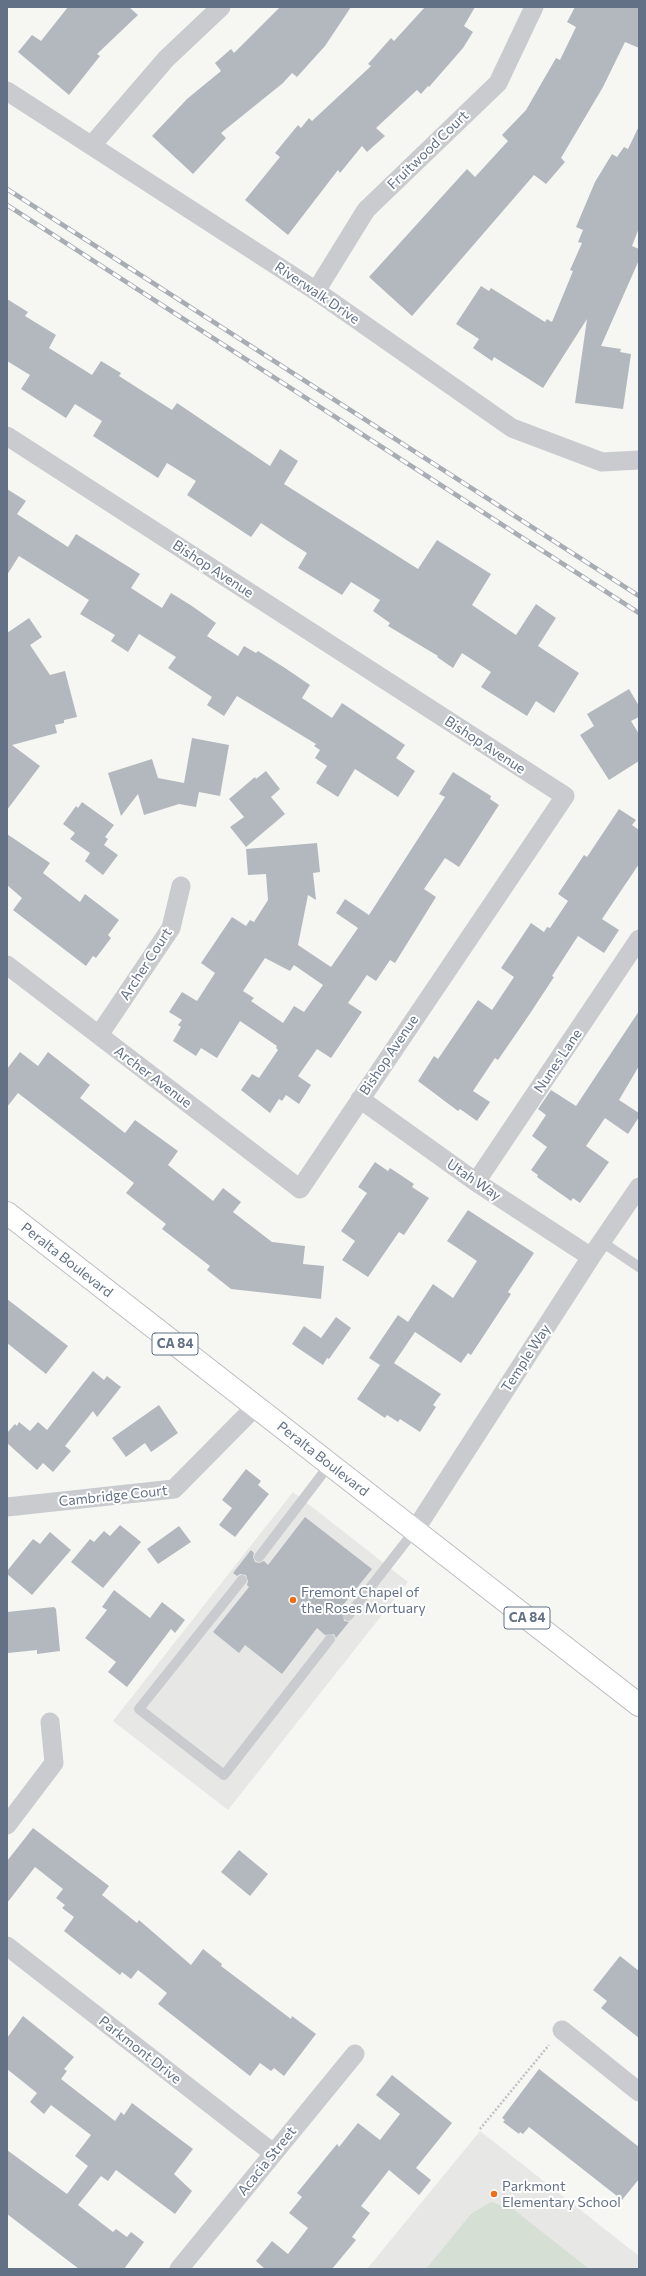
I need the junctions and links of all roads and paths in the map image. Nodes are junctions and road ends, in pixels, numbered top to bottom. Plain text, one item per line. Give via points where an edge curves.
1 (222, 7) edge
2 (534, 7) edge
3 (7, 91) edge
4 (92, 145) junction
5 (316, 291) junction
6 (7, 436) edge
7 (639, 460) edge
8 (181, 886) dead end
9 (639, 939) edge
10 (7, 965) edge
11 (98, 1035) junction
12 (360, 1099) junction
13 (476, 1182) junction
14 (639, 1188) edge
15 (300, 1189) joint
16 (7, 1213) edge
17 (596, 1249) junction
18 (639, 1266) edge
19 (256, 1406) junction
20 (330, 1464) junction
21 (7, 1508) edge
22 (415, 1530) junction
23 (259, 1557) dead end
24 (242, 1580) dead end
25 (348, 1616) dead end
26 (330, 1639) dead end
27 (639, 1705) edge
28 (50, 1722) dead end
29 (7, 1826) edge
30 (7, 1946) edge
31 (562, 2030) joint
32 (355, 2054) dead end
33 (639, 2092) edge
34 (480, 2129) dead end
35 (273, 2153) junction
36 (179, 2269) edge

1 - 4 street via 166,59
2 - 5 street, Fruitwood Court via 498,83 366,210
3 - 4 street, Riverwalk Drive
4 - 5 street, Riverwalk Drive
5 - 7 street, Riverwalk Drive via 512,428 602,462
6 - 12 street, Bishop Avenue via 565,796
8 - 11 street, Archer Court via 171,928
9 - 13 street, Nunes Lane
10 - 11 street, Archer Avenue
11 - 15 street, Archer Avenue
12 - 13 street, Utah Way
12 - 15 street, Bishop Avenue
13 - 17 street, Utah Way
14 - 17 street, Temple Way
16 - 19 main road, Peralta Boulevard / CA 84
17 - 18 lane
17 - 22 street, Temple Way
19 - 20 main road, Peralta Boulevard / CA 84
19 - 21 street, Cambridge Court via 174,1489
20 - 22 main road, Peralta Boulevard / CA 84
20 - 23 lane
22 - 25 lane
22 - 27 main road, Peralta Boulevard / CA 84
24 - 26 lane via 139,1708 224,1775
28 - 29 street via 54,1763
30 - 35 street, Parkmont Drive
31 - 33 street
31 - 34 path
32 - 35 street, Acacia Street
35 - 36 street, Acacia Street

